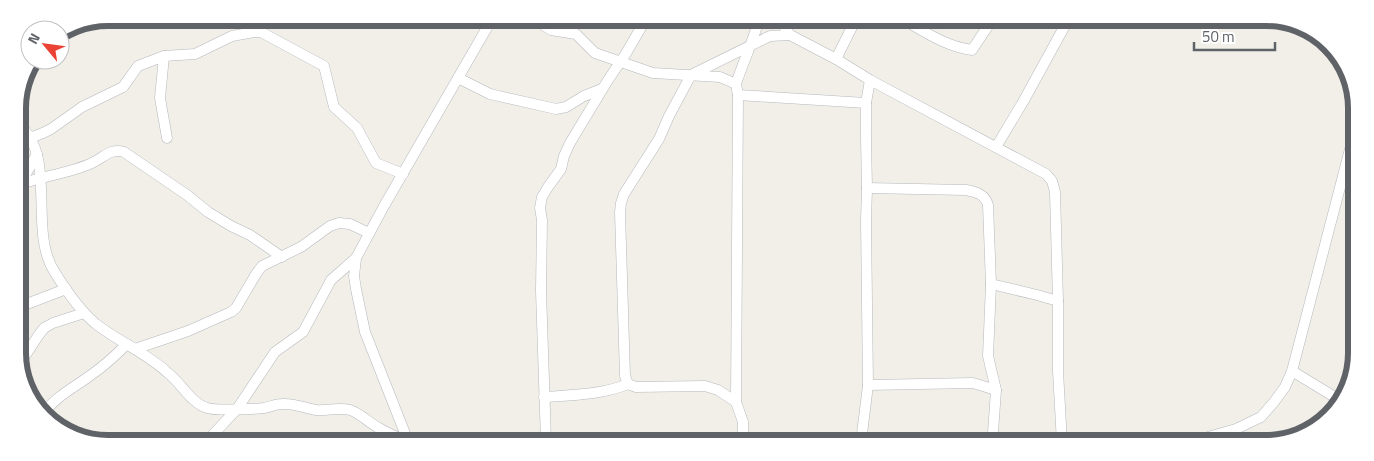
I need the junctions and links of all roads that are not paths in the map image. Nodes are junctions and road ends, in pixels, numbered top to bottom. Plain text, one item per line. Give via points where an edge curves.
1 (487, 26) edge
2 (545, 26) edge
3 (642, 26) edge
4 (757, 26) edge
5 (783, 26) edge
6 (853, 26) edge
7 (915, 26) edge
8 (988, 26) edge
9 (1064, 26) edge
10 (790, 35) junction
11 (750, 46) junction
12 (164, 56) junction
13 (836, 59) junction
14 (621, 62) junction
15 (691, 75) junction
16 (458, 78) junction
17 (870, 80) junction
18 (602, 90) junction
19 (737, 90) junction
20 (866, 103) junction
21 (26, 131) edge
22 (26, 138) edge
23 (30, 138) junction
24 (167, 138) dead end
25 (996, 147) junction
26 (37, 154) junction
27 (1348, 171) edge
28 (402, 174) junction
29 (26, 175) edge
30 (40, 178) junction
31 (26, 184) edge
32 (868, 188) junction
33 (369, 233) junction
34 (282, 257) junction
35 (356, 258) junction
36 (991, 284) junction
37 (66, 289) junction
38 (1058, 301) junction
39 (26, 304) edge
40 (84, 312) junction
41 (131, 347) junction
42 (26, 354) edge
43 (1292, 371) junction
44 (628, 384) junction
45 (868, 385) junction
46 (996, 390) junction
47 (544, 397) junction
48 (1335, 397) edge
49 (736, 402) junction
50 (48, 408) edge
51 (237, 409) junction
52 (213, 435) edge
53 (394, 435) edge
54 (405, 435) edge
55 (546, 435) edge
56 (743, 435) edge
57 (862, 435) edge
58 (993, 435) edge
59 (1062, 435) edge
60 (1215, 435) edge

1 - 16 street
2 - 14 street via 576,34 595,53
3 - 14 street
4 - 11 street
5 - 10 street
6 - 13 street
7 - 8 street via 950,45 972,50
9 - 25 street
10 - 11 street via 770,36
10 - 13 street
11 - 15 street
11 - 19 street
12 - 23 street via 138,66 123,87
12 - 24 street via 160,98
12 - 28 street via 194,54 232,36 254,32 265,34 324,66 334,107 357,128 376,163
13 - 17 street
14 - 15 street via 654,73
14 - 18 street
15 - 19 street via 720,77
15 - 44 street via 621,203 625,376
16 - 18 street via 490,94 556,109
16 - 28 street
17 - 20 street
17 - 25 street
18 - 47 street via 570,143 561,169 542,197
19 - 20 street
19 - 49 street
20 - 32 street
21 - 23 street
22 - 23 street
23 - 26 street
25 - 38 street via 1046,174 1052,181
26 - 29 street
26 - 30 street
27 - 43 street
28 - 33 street
30 - 31 street
30 - 34 street via 81,167 115,150 124,152 208,212
30 - 37 street via 43,239 52,268
32 - 36 street via 966,190 983,196 988,205
32 - 45 street
33 - 34 street via 340,223
33 - 35 street
34 - 41 street via 262,266 231,312 188,331
35 - 51 street via 331,280 304,332 275,352
35 - 54 street via 354,276 365,332
36 - 38 street
36 - 46 street via 988,356
37 - 39 street
37 - 40 street
38 - 59 street
40 - 41 street
40 - 42 street via 44,328
41 - 50 street
41 - 51 street via 168,372 197,403 220,410
43 - 48 street
43 - 60 street via 1261,417
44 - 47 street via 609,391
44 - 49 street via 636,387 705,386
45 - 46 street via 973,383
45 - 57 street
46 - 58 street
47 - 55 street
49 - 56 street via 743,422
51 - 52 street
51 - 53 street via 295,404 316,410 348,409

